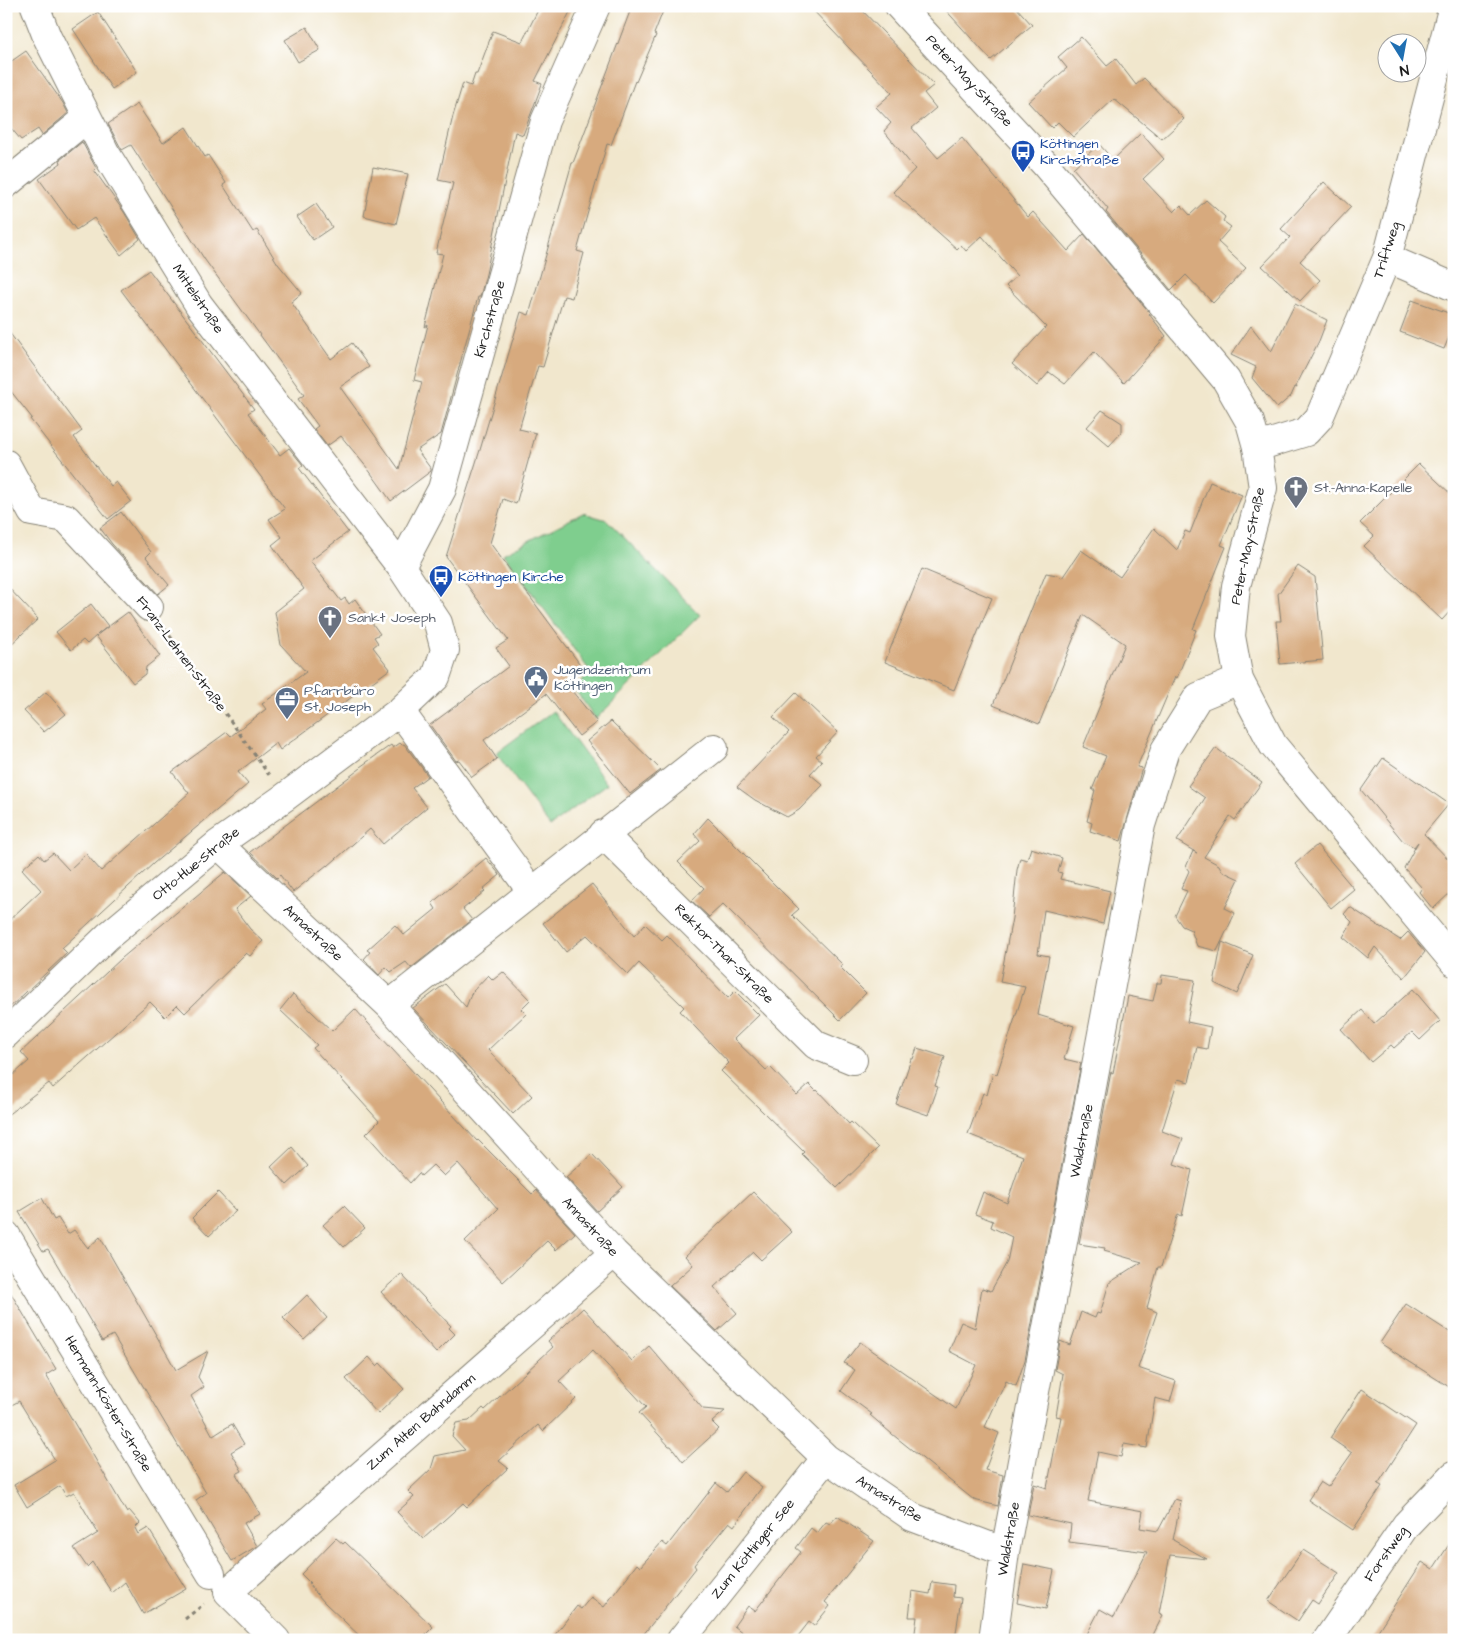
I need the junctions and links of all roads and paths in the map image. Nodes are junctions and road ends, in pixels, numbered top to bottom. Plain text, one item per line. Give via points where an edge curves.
1 (35, 6) edge
2 (596, 6) edge
3 (899, 6) edge
4 (1453, 6) edge
5 (87, 118) junction
6 (6, 184) edge
7 (1387, 258) junction
8 (1454, 287) edge
9 (1257, 447) junction
10 (6, 464) edge
11 (401, 567) junction
12 (149, 607) joint
13 (1239, 680) junction
14 (400, 711) junction
15 (714, 748) dead end
16 (285, 798) junction
17 (603, 834) junction
18 (218, 844) junction
19 (532, 892) junction
20 (1454, 962) edge
21 (389, 1005) junction
22 (6, 1034) edge
23 (853, 1060) dead end
24 (6, 1235) edge
25 (614, 1253) junction
26 (826, 1458) junction
27 (1454, 1475) edge
28 (1006, 1552) junction
29 (219, 1583) junction
30 (276, 1640) edge
31 (681, 1640) edge
32 (993, 1640) edge
33 (1327, 1640) edge

1 - 5 street, Mittelstraße via 46,37
2 - 11 street, Kirchstraße via 545,122 442,489
3 - 9 street, Peter-May-Straße via 1045,164 1226,380 1250,422
4 - 7 street, Triftweg
5 - 6 street
5 - 11 street, Mittelstraße via 104,152 200,305
7 - 8 street
7 - 9 street, Triftweg via 1319,418 1306,432
9 - 13 street, Peter-May-Straße via 1263,488 1236,586 1231,636
10 - 12 street, Franz-Lehnen-Straße via 32,512 66,518
11 - 14 street, Otto-Hue-Straße via 438,623 445,650 436,678
12 - 16 path, Franz-Lehnen-Straße
13 - 20 street, Peter-May-Straße via 1273,745
13 - 28 street, Waldstraße via 1198,697 1166,750 1141,825
14 - 16 street, Otto-Hue-Straße
14 - 19 street
15 - 17 street
16 - 18 street, Otto-Hue-Straße
17 - 19 street
17 - 23 street, Rektor-Thar-Straße via 816,1045
18 - 21 street, Annastraße
18 - 22 street, Otto-Hue-Straße via 108,936
19 - 21 street
21 - 25 street, Annastraße
24 - 29 street, Hermann-Köster-Straße
25 - 26 street, Annastraße
25 - 29 street, Zum Alten Bahndamm
26 - 28 street, Annastraße via 912,1517
26 - 31 street, Zum Köttinger See
27 - 33 street, Forstweg via 1406,1525
28 - 32 street, Waldstraße
29 - 30 street, Hermann-Köster-Straße

